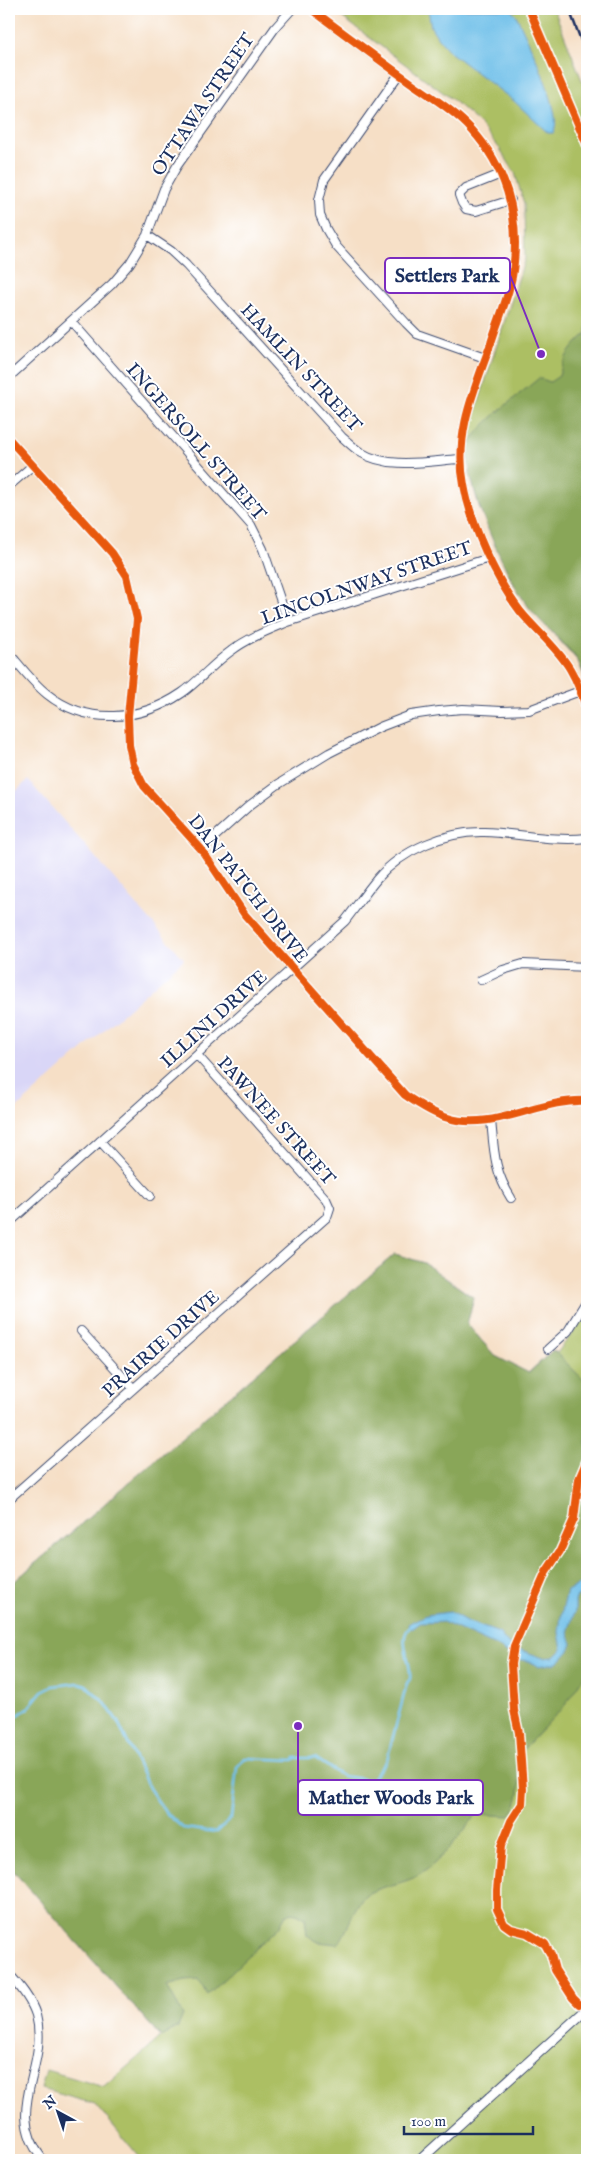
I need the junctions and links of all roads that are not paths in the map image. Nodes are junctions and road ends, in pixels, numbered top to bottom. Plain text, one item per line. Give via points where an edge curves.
1 (292, 9) edge
2 (311, 9) edge
3 (399, 74) junction
4 (501, 174) junction
5 (511, 200) junction
6 (147, 234) junction
7 (71, 321) junction
8 (486, 358) junction
9 (9, 377) edge
10 (9, 439) edge
11 (460, 460) junction
12 (32, 466) junction
13 (9, 486) edge
14 (489, 558) junction
15 (288, 622) junction
16 (9, 653) edge
17 (580, 691) junction
18 (587, 712) edge
19 (128, 716) junction
20 (587, 838) edge
21 (201, 849) junction
22 (587, 967) edge
23 (292, 970) junction
24 (481, 980) dead end
25 (197, 1055) junction
26 (587, 1101) edge
27 (491, 1120) junction
28 (100, 1141) junction
29 (150, 1196) dead end
30 (510, 1198) dead end
31 (330, 1208) joint
32 (9, 1223) edge
33 (587, 1300) edge
34 (82, 1331) dead end
35 (548, 1349) dead end
36 (133, 1388) junction
37 (9, 1499) edge
38 (9, 1974) edge
39 (587, 2009) edge
40 (425, 2159) edge
41 (43, 2160) edge

1 - 6 street, OTTAWA STREET via 177,166 164,189
2 - 3 street
3 - 4 street via 472,129
3 - 8 street via 324,180 319,200 320,216 336,246 418,334
4 - 5 street
4 - 5 street via 466,188 459,195 462,204 466,209 476,211
5 - 8 street via 516,238 514,265
6 - 7 street, OTTAWA STREET via 130,263 112,284
6 - 11 street, HAMLIN STREET via 186,265 342,437 360,452 379,460 402,463
7 - 9 street, OTTAWA STREET
7 - 15 street, INGERSOLL STREET via 251,525
8 - 11 street via 462,430
10 - 12 street, DAN PATCH DRIVE
11 - 14 street via 470,508
12 - 13 street
12 - 19 street, DAN PATCH DRIVE via 112,553 127,576 137,620
14 - 15 street, LINCOLNWAY STREET
14 - 17 street via 504,588 570,669
15 - 19 street, LINCOLNWAY STREET via 231,650 166,703
16 - 19 street, LINCOLNWAY STREET via 47,694 64,706 106,717
17 - 18 street
17 - 21 street via 528,710 439,711 411,715 380,727 329,753 277,786 250,805
19 - 21 street, DAN PATCH DRIVE via 133,764 144,786
20 - 23 street, ILLINI DRIVE via 482,832 439,840 416,850 378,878 345,922
21 - 23 street, DAN PATCH DRIVE via 245,916
22 - 24 street via 524,964
23 - 25 street, ILLINI DRIVE
23 - 27 street, DAN PATCH DRIVE via 405,1095 449,1119
25 - 28 street, ILLINI DRIVE
25 - 31 street, PAWNEE STREET via 326,1199
26 - 27 street, DAN PATCH DRIVE via 563,1101
27 - 30 street via 495,1163
28 - 29 street
28 - 32 street, ILLINI DRIVE
31 - 36 street, PRAIRIE DRIVE via 327,1216
33 - 35 street via 568,1331
34 - 36 street
36 - 37 street, PRAIRIE DRIVE
38 - 41 street via 27,1995 36,2017 38,2050 26,2101 26,2118 32,2143
39 - 40 street

